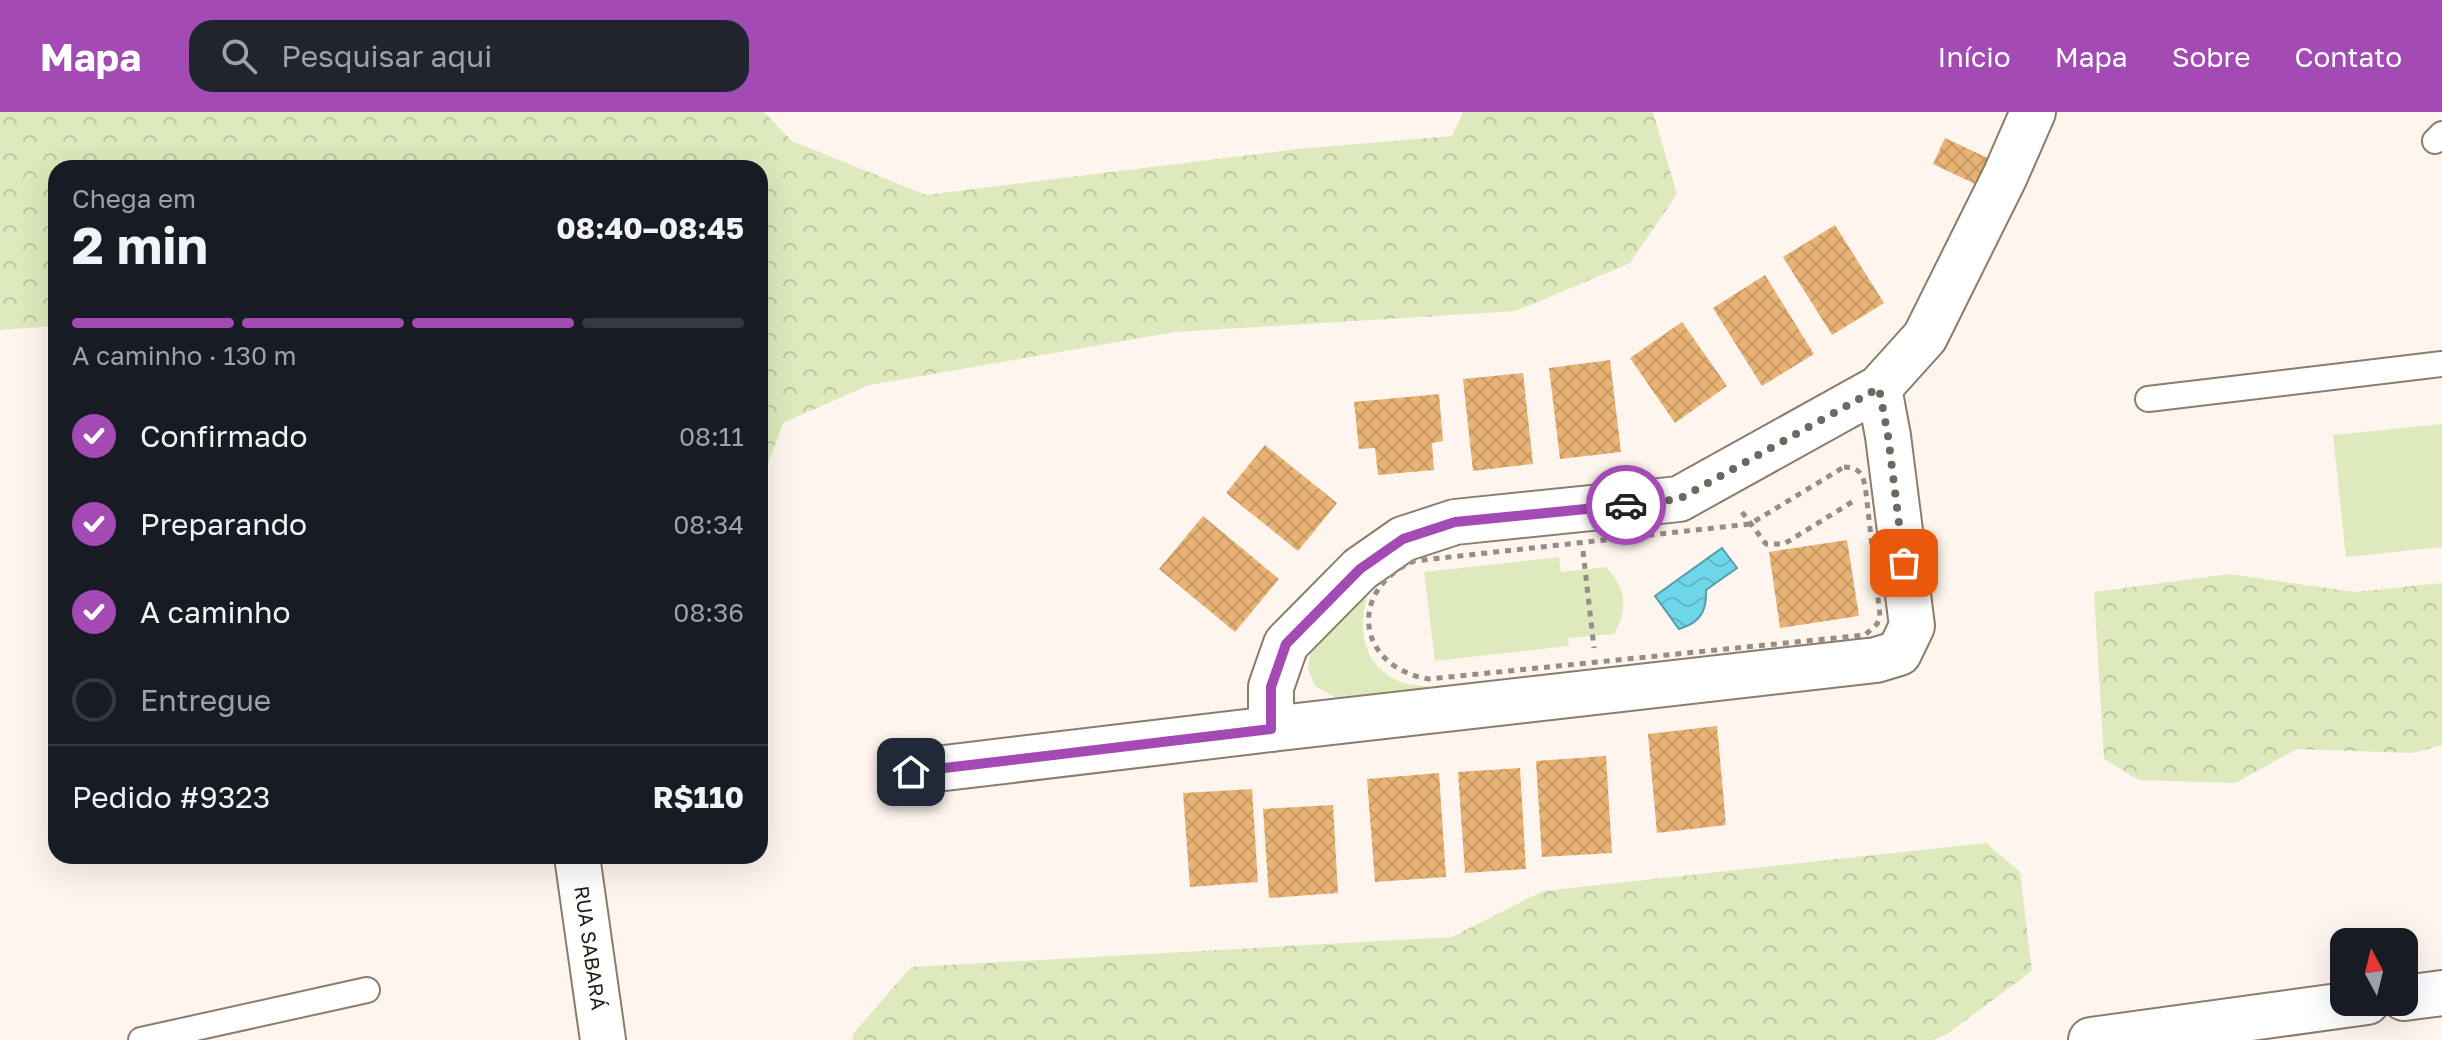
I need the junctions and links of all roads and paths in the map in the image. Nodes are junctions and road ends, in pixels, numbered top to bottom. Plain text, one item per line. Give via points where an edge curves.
1 (2033, 112) edge
2 (2442, 364) edge
3 (1879, 388) junction
4 (2148, 399) dead end
5 (1719, 478) junction
6 (1866, 493) junction
7 (1750, 524) junction
8 (1582, 542) junction
9 (1595, 663) junction
10 (1271, 729) junction
11 (911, 772) dead end
12 (578, 864) edge
13 (367, 990) dead end
14 (2442, 993) edge
15 (2418, 996) edge
16 (2330, 1007) edge
17 (141, 1040) edge
18 (603, 1040) edge
19 (2091, 1040) edge

1 - 3 street via 1925,337
2 - 4 lane
3 - 5 street
3 - 10 street via 1912,626 1899,653 1876,660
5 - 7 path
5 - 10 street via 1679,499 1455,522 1403,539 1360,569 1286,644 1271,687
6 - 7 path via 1784,544 1766,544
6 - 7 path via 1860,472 1844,467
6 - 9 path via 1880,616 1865,635
7 - 8 path
8 - 9 path
8 - 9 path via 1414,561 1397,568 1373,598 1371,636 1393,667 1429,679
10 - 11 street
12 - 18 street, RUA SABARÁ
13 - 17 lane
14 - 15 street
16 - 19 street

